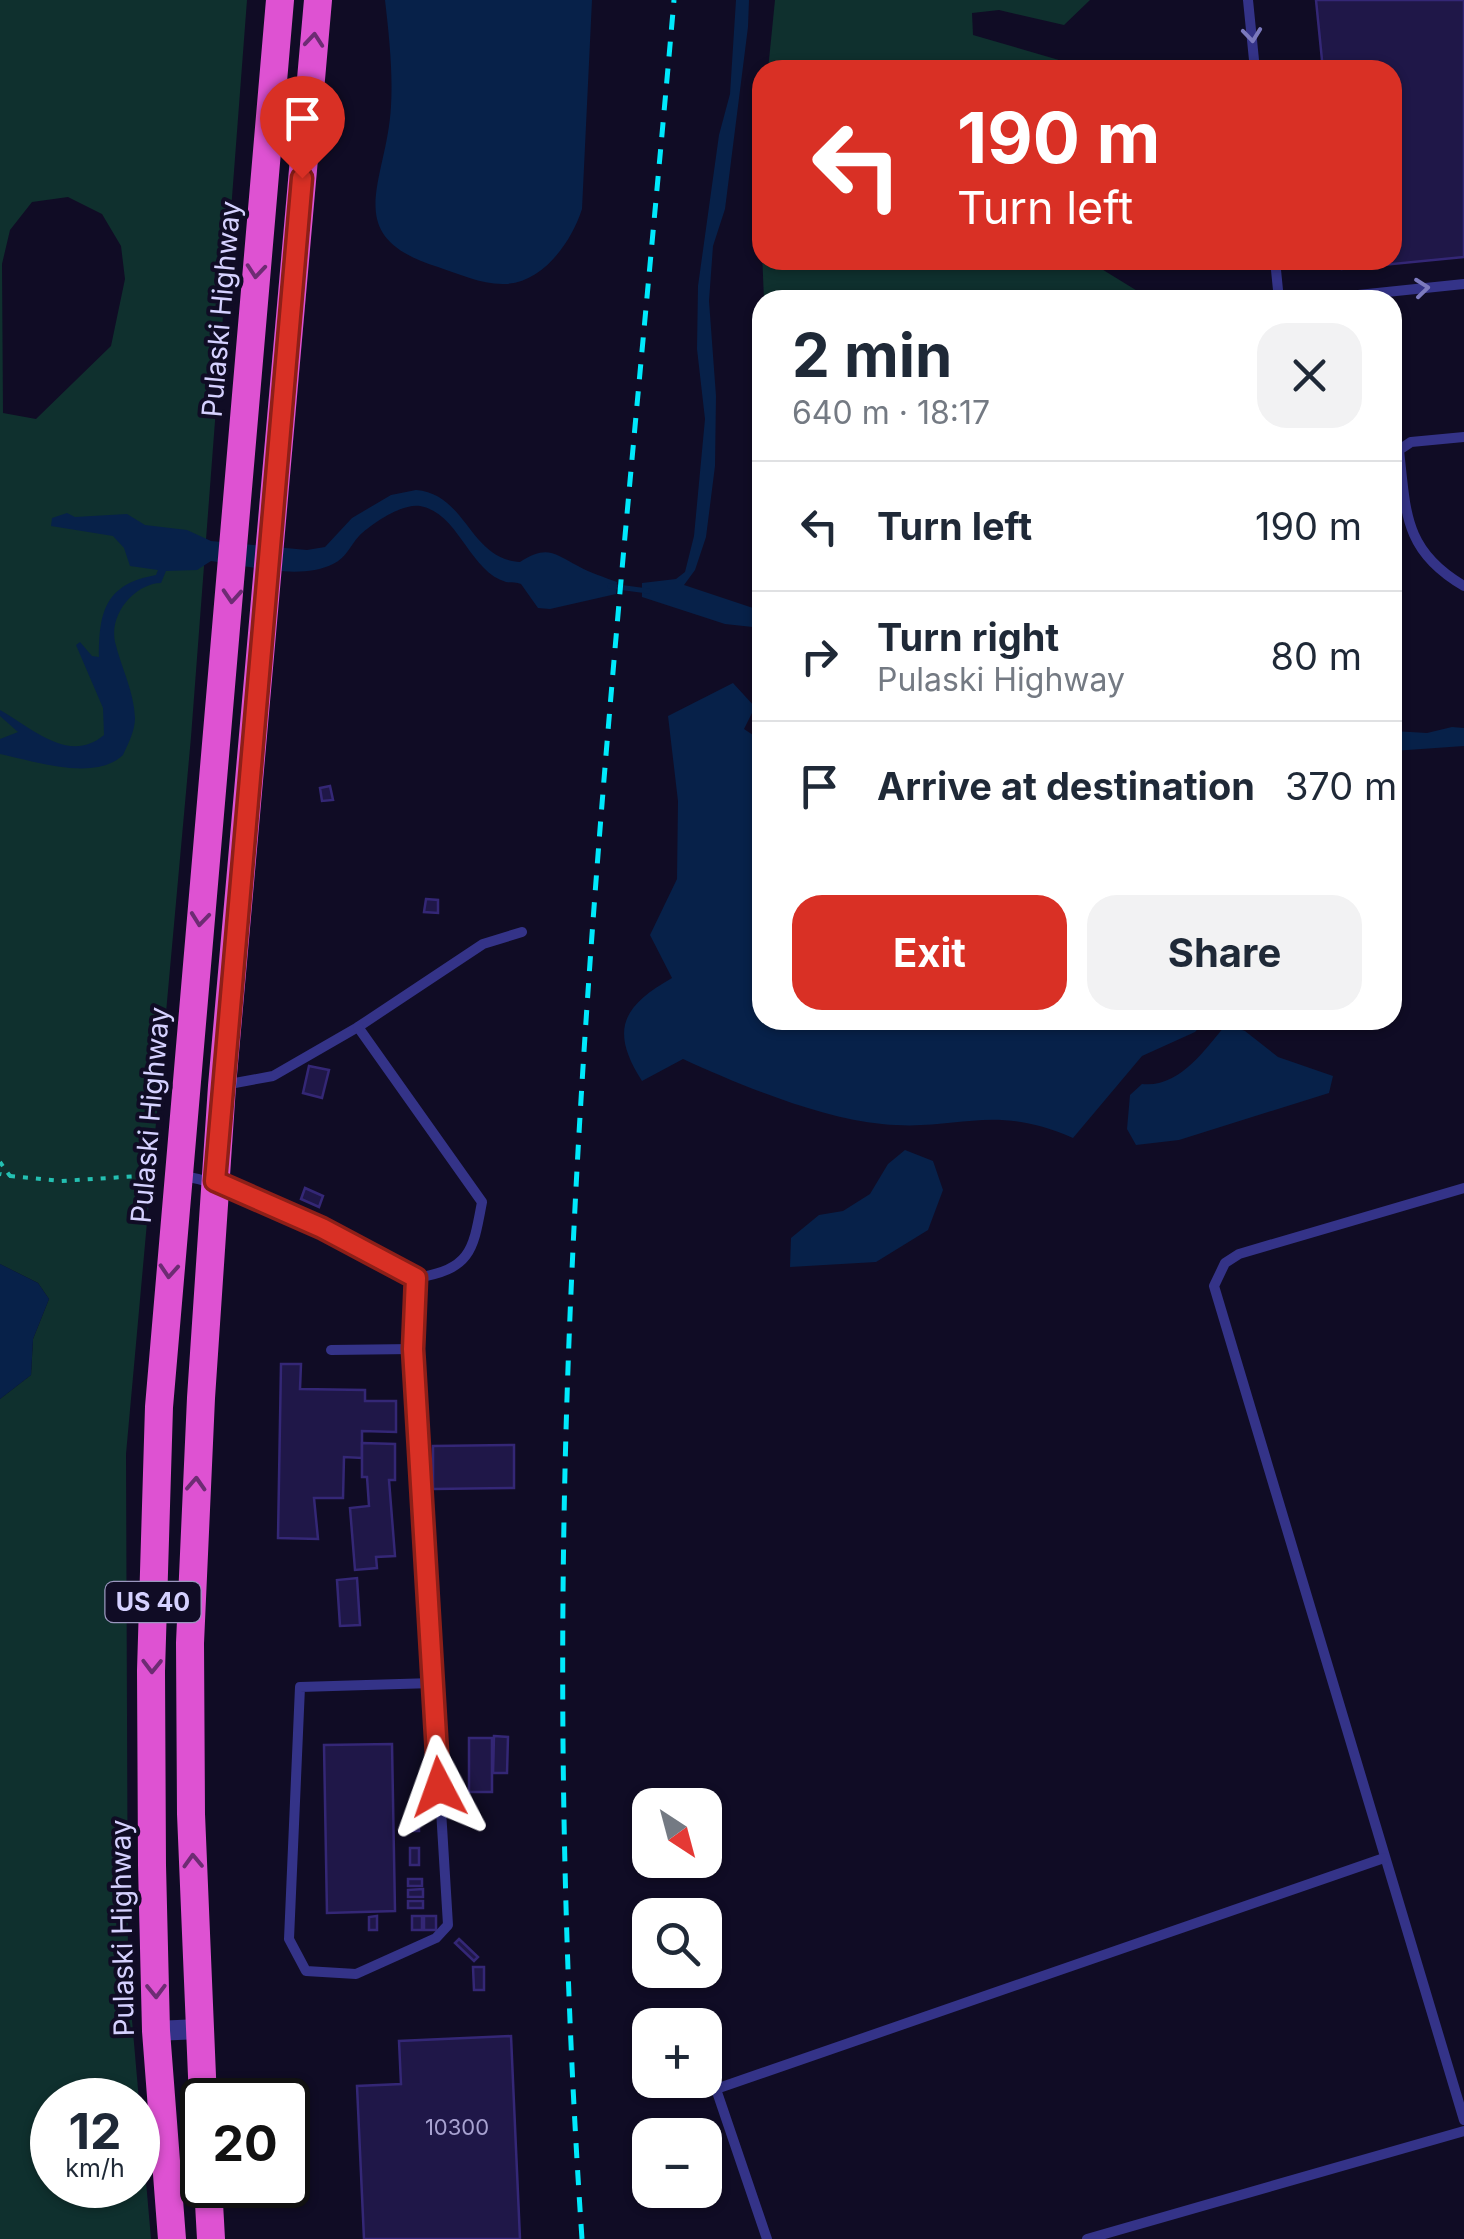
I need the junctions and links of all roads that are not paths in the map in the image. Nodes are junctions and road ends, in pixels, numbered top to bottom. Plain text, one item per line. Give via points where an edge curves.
1 (280, 0) edge
2 (318, 0) edge
3 (1248, 0) edge
4 (1254, 60) edge
5 (1464, 284) edge
6 (1402, 290) edge
7 (1464, 438) edge
8 (1402, 448) edge
9 (1402, 476) edge
10 (1464, 586) edge
11 (522, 932) dead end
12 (358, 1027) junction
13 (222, 1086) junction
14 (176, 1174) junction
15 (215, 1181) junction
16 (1464, 1188) edge
17 (416, 1278) junction
18 (413, 1349) junction
19 (330, 1350) dead end
20 (432, 1684) junction
21 (1384, 1858) junction
22 (200, 2028) junction
23 (156, 2030) junction
24 (202, 2078) edge
25 (1464, 2120) edge
26 (1464, 2132) edge
27 (209, 2208) edge
28 (172, 2239) edge
29 (211, 2239) edge
30 (767, 2239) edge
31 (1087, 2239) edge

1 -> 14 highway, Pulaski Highway / US 40
13 -> 2 highway, US 40
3 -> 4 lane
6 -> 5 lane
7 - 8 lane
9 - 10 lane via 1408,528 1441,572
11 - 12 lane via 483,944
12 - 13 lane via 273,1076
12 - 17 lane via 482,1202 473,1252 448,1270
13 - 15 highway, US 40
14 - 15 lane
14 -> 23 highway, Pulaski Highway / US 40 via 153,1581
15 - 17 lane
22 -> 15 highway, US 40 via 190,1643
16 - 21 lane via 1238,1254 1214,1286
17 - 18 lane
18 - 19 lane
18 - 20 lane
20 - 20 lane via 448,1925 423,1944 356,1974 306,1971 289,1939 300,1687
21 - 25 lane
21 - 30 lane via 716,2089
22 - 23 street
22 - 24 highway, US 40
23 - 28 highway, Pulaski Highway / US 40
26 - 31 lane
27 - 29 highway

